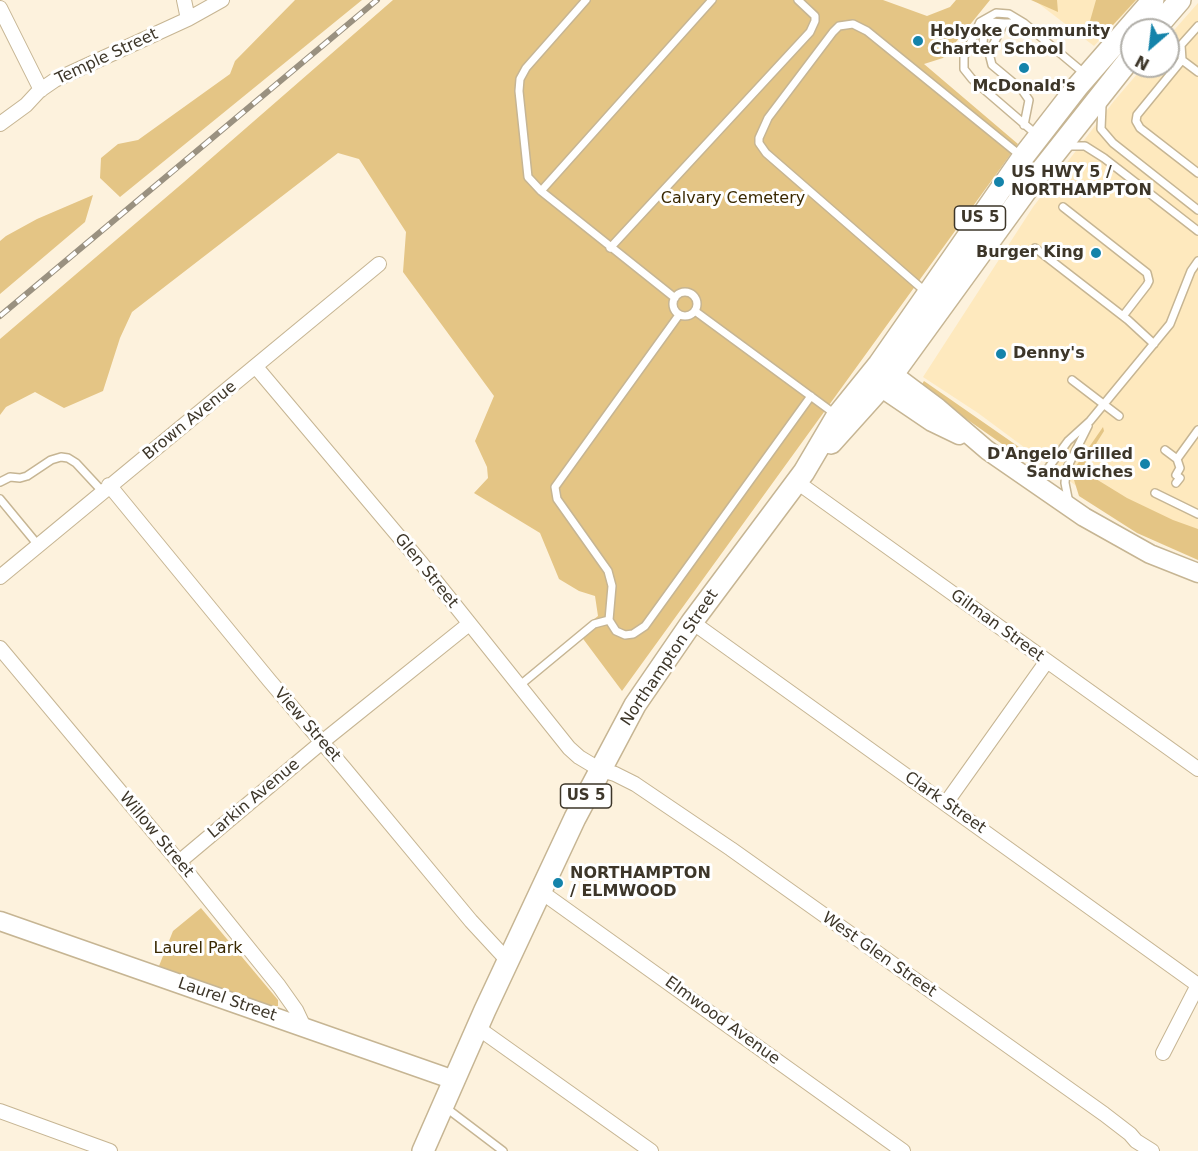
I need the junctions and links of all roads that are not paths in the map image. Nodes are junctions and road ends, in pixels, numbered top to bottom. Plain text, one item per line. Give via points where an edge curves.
1 (184, 0) edge
2 (222, 0) edge
3 (586, 0) edge
4 (712, 0) edge
5 (798, 0) edge
6 (1153, 0) edge
7 (1180, 0) edge
8 (0, 8) edge
9 (1164, 18) edge
10 (188, 19) junction
11 (1004, 23) junction
12 (1024, 23) junction
13 (1198, 26) edge
14 (989, 53) junction
15 (1182, 60) junction
16 (1120, 71) edge
17 (1198, 72) edge
18 (1087, 76) junction
19 (40, 90) junction
20 (1102, 94) junction
21 (0, 124) edge
22 (1032, 131) junction
23 (1060, 146) junction
24 (1023, 157) junction
25 (1198, 173) edge
26 (541, 191) junction
27 (1063, 207) dead end
28 (1198, 210) edge
29 (1198, 231) edge
30 (610, 248) junction
31 (1035, 248) dead end
32 (984, 249) junction
33 (1198, 261) edge
34 (379, 264) dead end
35 (928, 294) junction
36 (675, 298) junction
37 (695, 311) junction
38 (679, 315) junction
39 (1123, 316) junction
40 (1154, 344) junction
41 (256, 367) junction
42 (881, 376) junction
43 (1072, 380) dead end
44 (811, 396) junction
45 (1104, 404) junction
46 (837, 416) junction
47 (1119, 416) dead end
48 (1090, 421) junction
49 (1198, 430) edge
50 (1195, 441) edge
51 (1165, 450) dead end
52 (1177, 459) junction
53 (801, 477) junction
54 (0, 482) edge
55 (1176, 483) dead end
56 (1036, 484) junction
57 (106, 488) junction
58 (1155, 493) dead end
59 (0, 499) edge
60 (1070, 508) junction
61 (1198, 514) edge
62 (38, 545) junction
63 (1198, 573) edge
64 (0, 577) edge
65 (609, 620) junction
66 (692, 622) junction
67 (469, 624) junction
68 (0, 648) edge
69 (1047, 661) junction
70 (519, 686) junction
71 (322, 742) junction
72 (599, 769) junction
73 (1198, 769) edge
74 (946, 803) junction
75 (179, 862) junction
76 (540, 891) junction
77 (0, 921) edge
78 (508, 961) junction
79 (1198, 985) edge
80 (304, 1027) junction
81 (478, 1028) junction
82 (1163, 1053) dead end
83 (454, 1080) junction
84 (443, 1106) junction
85 (0, 1111) edge
86 (428, 1146) edge
87 (1137, 1146) edge
88 (110, 1151) edge
89 (502, 1151) edge
90 (651, 1151) edge
91 (903, 1151) edge
92 (1152, 1151) edge

1 - 10 street
2 - 10 street, Temple Street
3 - 26 lane via 525,68 520,79 527,173
4 - 26 lane
5 - 30 lane via 815,16 810,32
6 - 18 main road, Northampton Street / US 5
7 - 9 main road
8 - 19 street
10 - 19 street, Temple Street
11 - 12 lane
11 - 14 lane
11 - 14 lane via 991,22 984,30 983,44
12 - 18 lane
12 - 22 lane via 1009,14 996,13 980,22 964,57 964,69
13 - 15 lane via 1181,45
14 - 22 lane via 992,65 1029,99
15 - 17 lane
15 - 25 lane via 1136,121
16 - 20 main road, Northampton Street / US 5
18 - 22 main road, Northampton Street / US 5
18 - 32 main road via 1090,94 1005,205
19 - 21 street, Temple Street
20 - 23 main road, Northampton Street / US 5
20 - 28 lane via 1101,129 1113,144
22 - 24 main road, Northampton Street / US 5
23 - 29 lane via 1085,146
23 - 32 main road, Northampton Street / US 5
24 - 35 main road, Northampton Street / US 5
24 - 35 lane via 867,31 853,24 833,32 768,118 759,138 766,153
26 - 30 lane
27 - 39 lane via 1147,273 1147,285
30 - 36 lane
31 - 39 lane
32 - 42 main road, Northampton Street / US 5
33 - 40 lane via 1170,324
34 - 41 street, Brown Avenue
35 - 42 main road, Northampton Street / US 5
36 - 37 lane via 683,292 691,294 697,304
36 - 38 lane via 673,306
37 - 38 lane via 689,316
37 - 44 lane
38 - 65 lane via 555,487 558,499 608,570 612,586
39 - 40 lane
40 - 45 lane
41 - 57 street, Brown Avenue
41 - 67 street, Glen Street
42 - 46 main road, Northampton Street / US 5
42 - 53 main road, Northampton Street / US 5
42 - 56 street via 932,422 987,450
43 - 45 lane
44 - 46 lane
44 - 65 lane via 641,630 621,634
45 - 47 lane
45 - 48 lane
46 - 53 main road, Northampton Street / US 5
48 - 56 lane via 1068,441
48 - 60 lane via 1066,470
49 - 50 lane
50 - 52 lane
51 - 52 lane
52 - 55 lane via 1180,468 1176,475 1180,478
53 - 66 main road, Northampton Street / US 5
53 - 69 street, Gilman Street
54 - 57 lane via 27,476 61,457 76,463
56 - 60 street
57 - 62 street, Brown Avenue
57 - 71 street, View Street
58 - 61 lane
59 - 62 lane
60 - 63 street via 1130,544
62 - 64 street, Brown Avenue
65 - 70 lane via 594,624
66 - 72 main road, Northampton Street / US 5 via 635,705
66 - 74 street, Clark Street
67 - 70 street, Glen Street
67 - 71 street, Larkin Avenue
68 - 75 street, Willow Street
69 - 73 street, Gilman Street
69 - 74 street
70 - 72 street, Glen Street via 569,748
71 - 75 street, Larkin Avenue
71 - 78 street, View Street
72 - 76 main road, Northampton Street / US 5
72 - 87 street, West Glen Street via 635,784 731,849 1104,1114 1130,1134
74 - 79 street, Clark Street
75 - 80 street, Willow Street via 279,986
76 - 78 main road, Northampton Street / US 5
76 - 91 street, Elmwood Avenue
77 - 80 street, Laurel Street
78 - 81 main road, Northampton Street / US 5
79 - 82 street
80 - 83 street, Laurel Street
81 - 83 main road, Northampton Street / US 5
81 - 90 street
83 - 84 main road, Northampton Street / US 5
84 - 86 main road, Northampton Street / US 5
84 - 89 lane
85 - 88 street
87 - 92 street, West Glen Street

